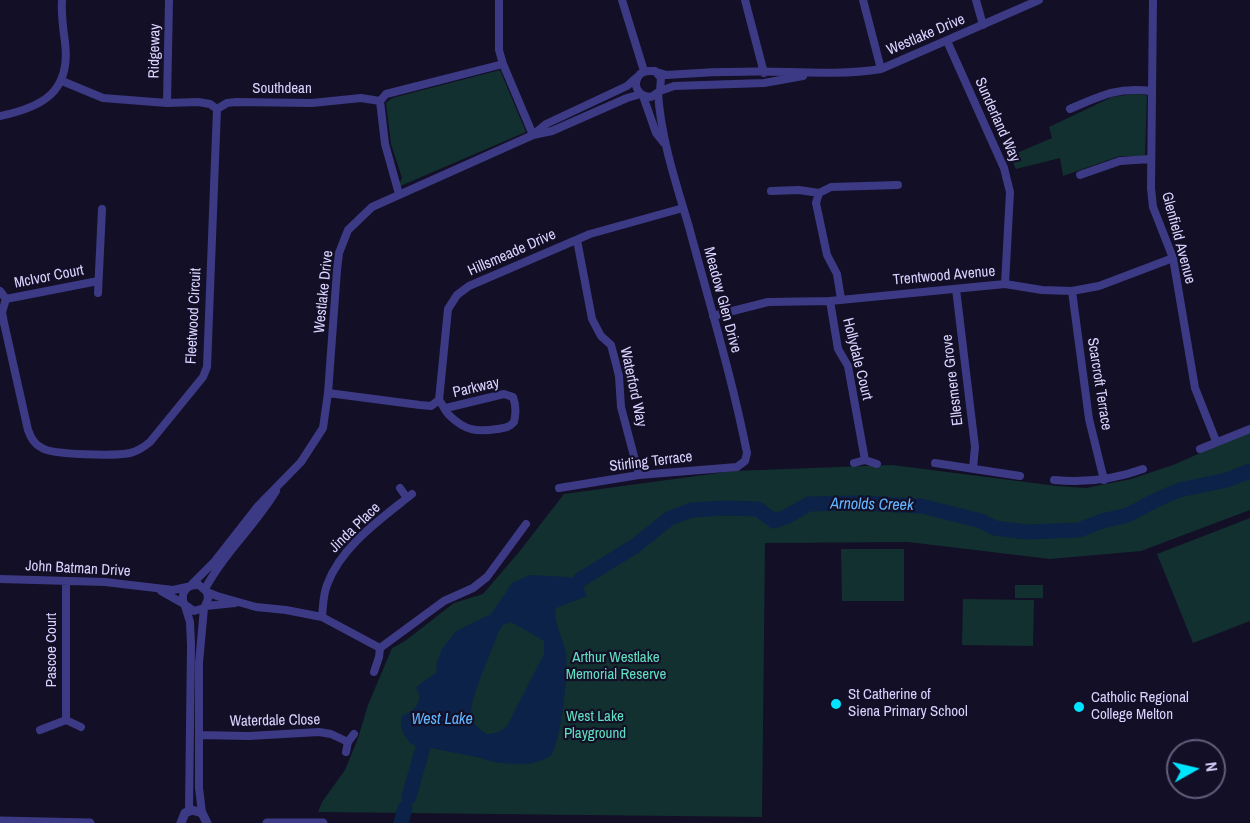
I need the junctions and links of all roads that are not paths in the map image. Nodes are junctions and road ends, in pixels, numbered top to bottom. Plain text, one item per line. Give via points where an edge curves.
1 (62, 0) edge
2 (169, 0) edge
3 (499, 0) edge
4 (622, 0) edge
5 (746, 0) edge
6 (863, 0) edge
7 (976, 0) edge
8 (1039, 0) edge
9 (1153, 0) edge
10 (983, 25) junction
11 (947, 41) junction
12 (503, 64) junction
13 (881, 69) junction
14 (644, 71) junction
15 (655, 71) junction
16 (764, 73) junction
17 (819, 73) junction
18 (637, 77) junction
19 (62, 81) junction
20 (1152, 91) junction
21 (659, 92) junction
22 (642, 95) junction
23 (380, 101) junction
24 (167, 103) junction
25 (217, 109) junction
26 (1070, 109) dead end
27 (0, 116) edge
28 (533, 135) junction
29 (666, 146) junction
30 (1151, 159) junction
31 (1080, 175) dead end
32 (898, 185) dead end
33 (771, 191) dead end
34 (819, 193) junction
35 (399, 194) junction
36 (683, 208) junction
37 (102, 209) dead end
38 (577, 240) junction
39 (1173, 258) junction
40 (98, 281) junction
41 (1005, 284) junction
42 (956, 289) junction
43 (0, 291) edge
44 (1072, 291) junction
45 (98, 293) dead end
46 (6, 299) junction
47 (842, 299) junction
48 (830, 301) junction
49 (713, 316) junction
50 (328, 393) junction
51 (439, 400) junction
52 (446, 408) junction
53 (1250, 429) edge
54 (1216, 441) junction
55 (1200, 449) dead end
56 (865, 460) junction
57 (745, 461) joint
58 (854, 463) dead end
59 (935, 463) dead end
60 (877, 464) dead end
61 (973, 468) junction
62 (1143, 469) dead end
63 (639, 475) junction
64 (1020, 476) dead end
65 (283, 480) junction
66 (1054, 480) dead end
67 (1104, 480) junction
68 (400, 488) dead end
69 (559, 488) dead end
70 (526, 524) dead end
71 (0, 579) edge
72 (66, 581) junction
73 (189, 586) junction
74 (154, 588) junction
75 (206, 590) junction
76 (243, 603) junction
77 (184, 605) junction
78 (205, 607) junction
79 (322, 617) junction
80 (380, 648) junction
81 (374, 672) dead end
82 (66, 720) junction
83 (81, 727) dead end
84 (40, 730) dead end
85 (354, 734) dead end
86 (199, 735) junction
87 (348, 742) junction
88 (346, 752) dead end
89 (189, 810) junction
90 (202, 813) junction
91 (0, 821) edge
92 (90, 823) edge
93 (181, 823) edge
94 (207, 823) edge
95 (267, 823) edge
96 (276, 823) edge
97 (323, 823) edge

1 - 19 street
2 - 24 street, Ridgeway
3 - 12 street via 499,50
4 - 14 street
5 - 16 street
6 - 13 street
7 - 10 street
8 - 10 street, Westlake Drive
9 - 20 street, Glenfield Avenue
10 - 11 street, Westlake Drive
11 - 13 street, Westlake Drive
11 - 41 street, Sunderland Way via 1004,168 1010,192
12 - 23 street, Southdean via 386,94
12 - 28 street
13 - 17 street, Westlake Drive
14 - 15 street
14 - 18 street
15 - 16 street, Westlake Drive via 666,75
15 - 21 street via 661,78
16 - 17 street, Westlake Drive
17 - 21 street, Westlake Drive via 764,82 674,86
18 - 22 street via 636,88
18 - 28 street, Westlake Drive via 627,86 546,124
19 - 24 street, Southdean via 103,98
19 - 27 street via 44,102
20 - 26 street via 1110,92
20 - 30 street, Glenfield Avenue
21 - 22 street via 651,97
21 - 29 street, Meadow Glen Drive
22 - 28 street, Westlake Drive
22 - 29 street, Meadow Glen Drive via 656,133
23 - 25 street, Southdean via 370,98 312,103 236,102
23 - 35 street via 385,144
24 - 25 street, Southdean via 198,102
25 - 46 street, Fleetwood Circuit via 207,367 150,442 128,454 58,453 43,450 34,442 4,323
28 - 35 street, Westlake Drive
29 - 36 street, Meadow Glen Drive
30 - 31 street via 1120,161
30 - 39 street, Glenfield Avenue via 1154,207
32 - 34 street via 831,187
33 - 34 street
34 - 47 street via 816,204 827,255 837,274
35 - 50 street, Westlake Drive via 372,207 348,230 339,253
36 - 38 street, Hillsmeade Drive
36 - 49 street, Meadow Glen Drive
37 - 40 street, McIvor Court
38 - 51 street, Hillsmeade Drive via 469,286 457,295 448,309
38 - 63 street, Waterford Way via 592,319 611,345 615,360 621,407
39 - 44 street, Trentwood Avenue via 1099,286
39 - 54 street, Glenfield Avenue via 1196,388
40 - 45 street, McIvor Court
40 - 46 street, McIvor Court
41 - 42 street, Trentwood Avenue
41 - 44 street, Trentwood Avenue
42 - 47 street, Trentwood Avenue
42 - 61 street, Ellesmere Grove via 975,447
43 - 46 street
44 - 67 street, Scarcroft Terrace via 1089,419
47 - 48 street, Trentwood Avenue
48 - 49 street, Trentwood Avenue via 768,302
48 - 56 street, Hollydale Court via 838,350 848,366
49 - 57 street, Meadow Glen Drive via 745,441
50 - 51 street, Parkway via 431,406
50 - 65 street, Westlake Drive via 323,429 301,462
51 - 52 street
52 - 52 street, Parkway via 504,394 513,397 515,416 507,428 478,432 448,414
53 - 54 street
54 - 55 street
56 - 58 street
56 - 60 street
57 - 63 street, Stirling Terrace via 737,467
59 - 61 street
61 - 64 street
62 - 67 street
63 - 69 street, Stirling Terrace
65 - 73 street, Westlake Drive
65 - 75 street, Westlake Drive via 263,513 218,566
66 - 67 street
68 - 79 street, Jinda Place via 409,496 343,554 333,570
70 - 80 street via 488,577 444,601
71 - 72 street, John Batman Drive
72 - 74 street, John Batman Drive
72 - 82 street, Pascoe Court
73 - 74 street, John Batman Drive via 173,590
73 - 75 street via 199,585
73 - 77 street via 182,595
74 - 77 street, John Batman Drive
75 - 76 street
75 - 78 street
76 - 78 street
76 - 79 street
77 - 78 street via 194,611
77 - 89 street via 191,645
78 - 86 street via 199,663
79 - 80 street
80 - 81 street
82 - 83 street
82 - 84 street
85 - 87 street
86 - 87 street, Waterdale Close via 319,732
86 - 90 street
87 - 88 street
89 - 90 street
89 - 93 street
90 - 94 street
91 - 92 street
95 - 96 street
96 - 97 street

